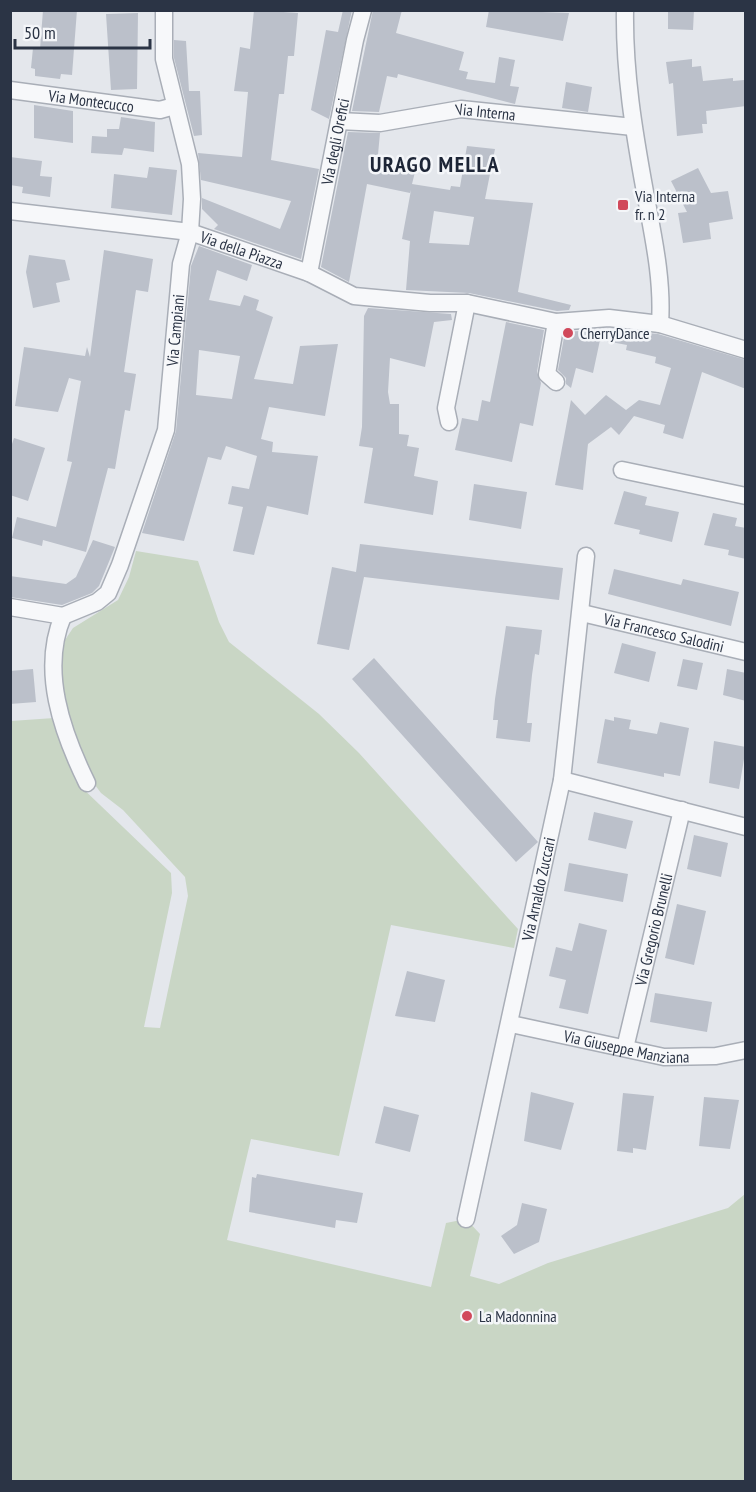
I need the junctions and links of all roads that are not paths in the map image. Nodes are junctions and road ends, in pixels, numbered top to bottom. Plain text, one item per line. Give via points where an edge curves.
1 (164, 10) edge
2 (363, 10) edge
3 (625, 10) edge
4 (10, 90) edge
5 (174, 106) junction
6 (339, 121) junction
7 (633, 127) junction
8 (10, 211) edge
9 (190, 232) junction
10 (309, 273) junction
11 (467, 303) junction
12 (556, 322) junction
13 (660, 324) junction
14 (746, 350) edge
15 (556, 382) dead end
16 (448, 422) dead end
17 (622, 470) dead end
18 (746, 496) edge
19 (586, 556) dead end
20 (10, 607) edge
21 (582, 613) junction
22 (63, 616) junction
23 (746, 652) edge
24 (562, 780) junction
25 (87, 783) dead end
26 (682, 810) junction
27 (746, 827) edge
28 (511, 1024) junction
29 (625, 1048) junction
30 (746, 1050) edge
31 (466, 1219) dead end

1 - 5 street, Via Campiani via 164,59
2 - 6 street, Via degli Orefici
3 - 7 street
4 - 5 street, Via Montecucco via 160,110
5 - 9 street, Via Campiani via 190,164
6 - 7 street, Via Interna via 380,123 461,109
6 - 10 street, Via degli Orefici
7 - 13 street via 662,289
8 - 9 street, Via della Piazza
9 - 10 street, Via della Piazza
9 - 22 street, Via Campiani via 181,264 166,430 108,593 97,602
10 - 11 street, Via della Piazza via 354,296
11 - 12 street, Via della Piazza
11 - 16 street via 446,408
12 - 13 street, Via della Piazza via 609,318
12 - 15 street via 548,374
13 - 14 street, Via della Piazza
17 - 18 street
19 - 21 street, Via Arnaldo Zuccari
20 - 22 street
21 - 23 street, Via Francesco Salodini
21 - 24 street, Via Arnaldo Zuccari
22 - 25 street via 56,633 52,669 70,749
24 - 26 street
24 - 28 street, Via Arnaldo Zuccari
26 - 27 street
26 - 29 street, Via Gregorio Brunelli
28 - 29 street, Via Giuseppe Manziana
28 - 31 street, Via Arnaldo Zuccari
29 - 30 street, Via Giuseppe Manziana via 664,1057 716,1056

